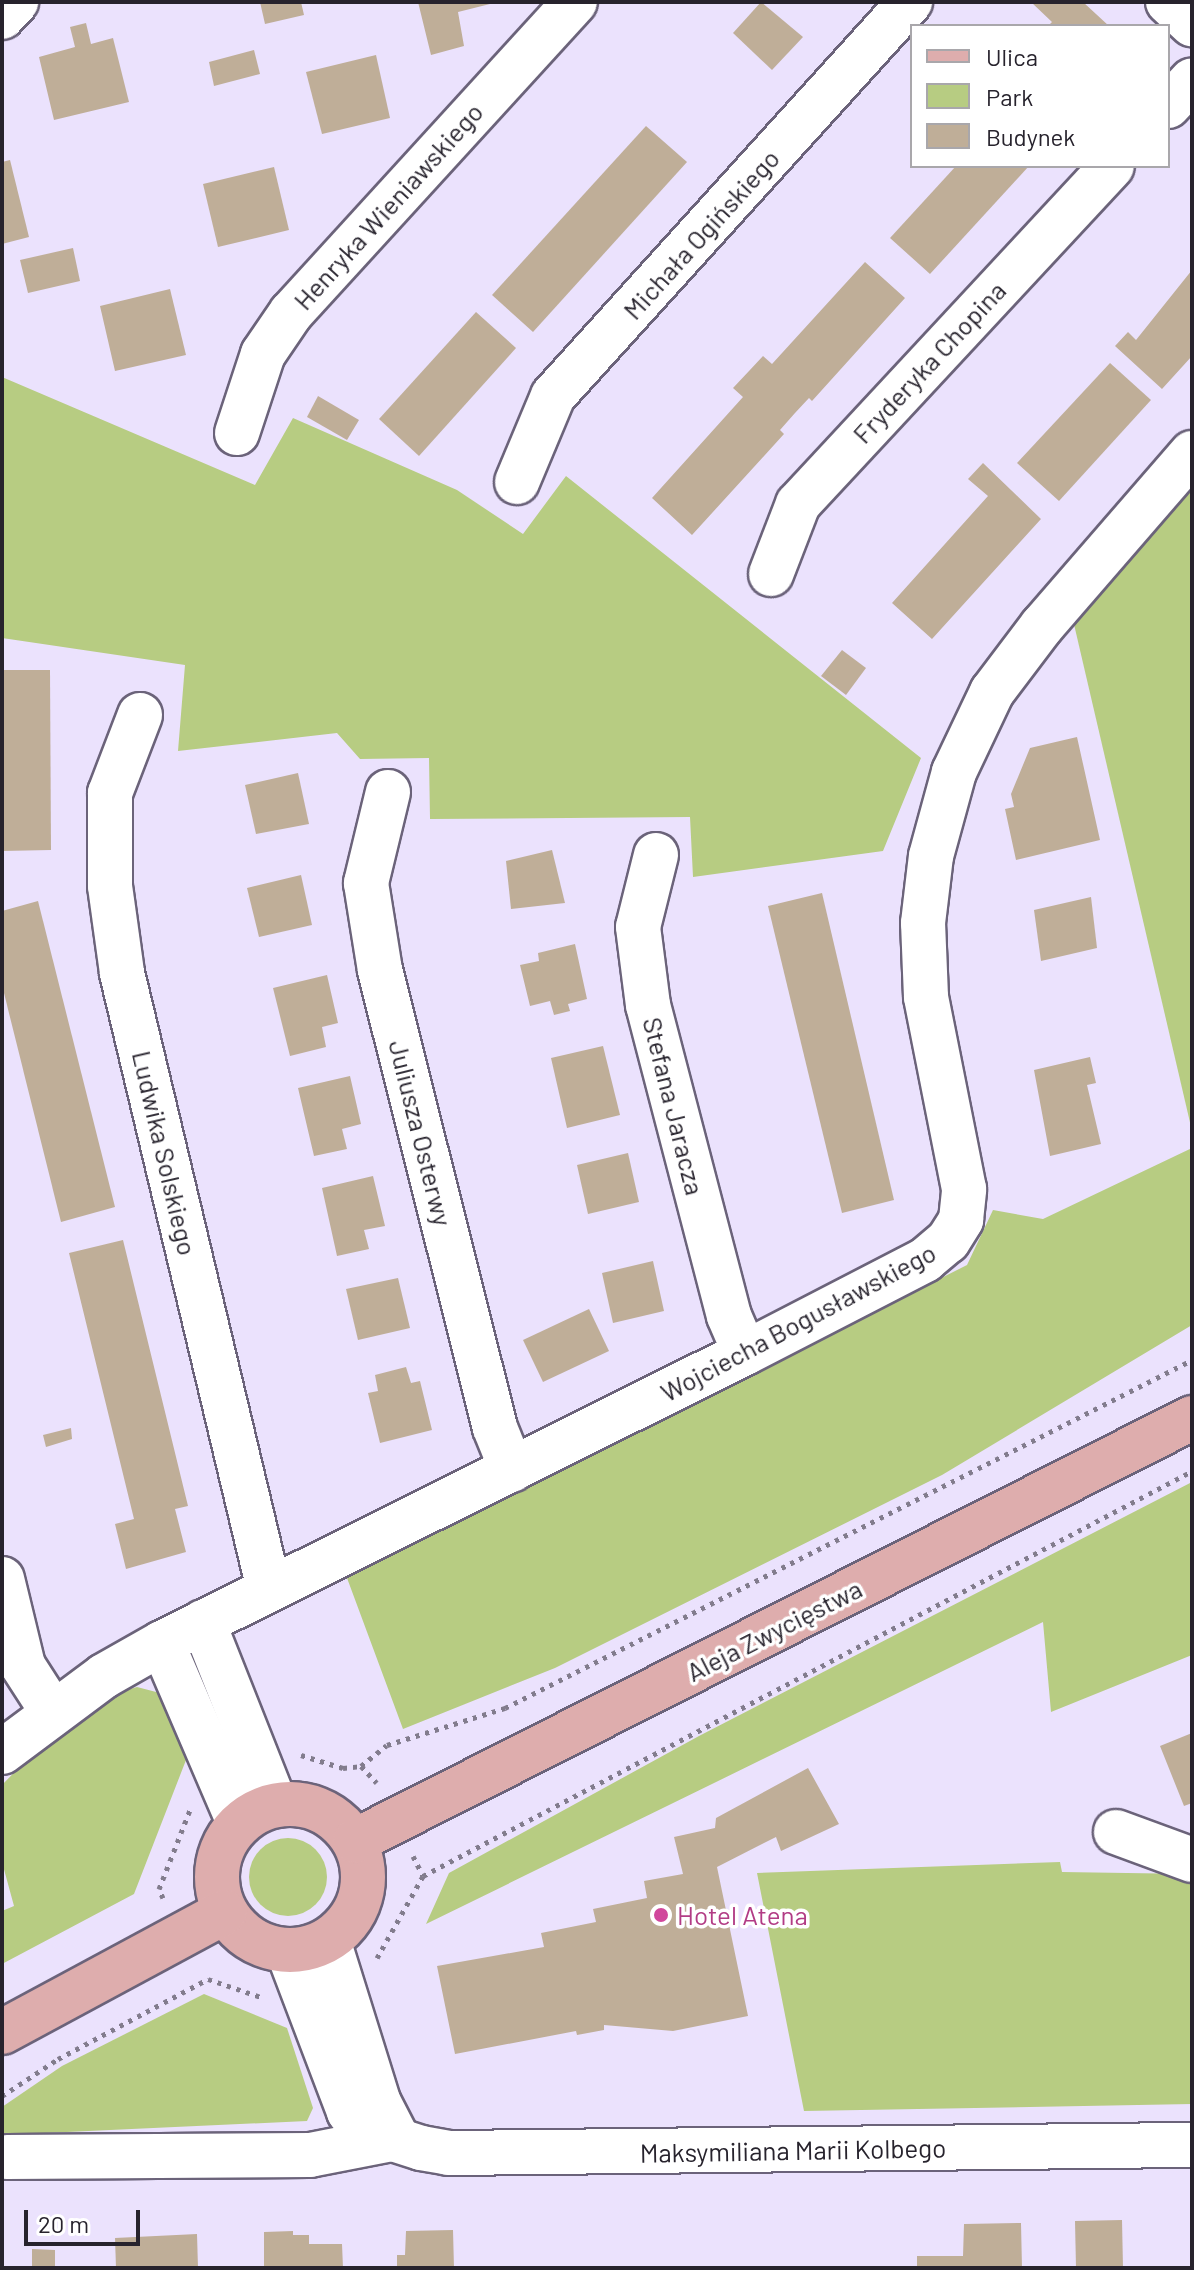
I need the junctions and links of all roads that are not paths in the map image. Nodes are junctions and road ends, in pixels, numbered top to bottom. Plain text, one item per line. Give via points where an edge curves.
1 (16, 2) edge
2 (575, 2) edge
3 (910, 2) edge
4 (1168, 2) edge
5 (2, 17) edge
6 (1192, 24) edge
7 (1192, 80) edge
8 (1170, 104) edge
9 (1110, 168) edge
10 (237, 433) dead end
11 (1192, 453) edge
12 (517, 482) dead end
13 (771, 574) dead end
14 (140, 715) dead end
15 (388, 792) dead end
16 (656, 855) dead end
17 (745, 1353) junction
18 (1192, 1418) edge
19 (512, 1470) junction
20 (2, 1579) edge
21 (269, 1589) junction
22 (203, 1622) junction
23 (162, 1643) junction
24 (52, 1711) junction
25 (2, 1752) edge
26 (240, 1765) junction
27 (257, 1814) junction
28 (1116, 1832) dead end
29 (355, 1841) junction
30 (1192, 1860) edge
31 (225, 1912) junction
32 (308, 1945) junction
33 (2, 2032) edge
34 (397, 2138) junction
35 (1192, 2145) edge
36 (7, 2157) dead end

1 - 5 street
2 - 10 street, Henryka Wieniawskiego via 291,313 263,354
3 - 12 street, Michała Ogińskiego via 553,396
4 - 6 street
7 - 8 street
9 - 13 street, Fryderyka Chopina via 798,504
11 - 17 street, Wojciecha Bogusławskiego via 1008,670 954,772 931,856 923,923 926,997 960,1158 961,1220 948,1241 925,1260
14 - 21 street, Ludwika Solskiego via 110,793 110,886 122,973
15 - 19 street, Juliusza Osterwy via 366,883 380,970 495,1428
16 - 17 street, Stefana Jaracza via 638,927 648,1005 729,1316
17 - 19 street, Wojciecha Bogusławskiego
18 - 29 main road, Aleja Zwycięstwa
19 - 21 street, Wojciecha Bogusławskiego
20 - 24 street via 23,1666
21 - 22 street, Wojciecha Bogusławskiego
22 - 23 street, Wojciecha Bogusławskiego
22 - 26 street
23 - 24 street, Wojciecha Bogusławskiego
23 - 26 street
24 - 25 street, Wojciecha Bogusławskiego
26 - 27 street
27 - 29 main road via 320,1809
27 - 31 main road via 218,1860 216,1883
28 - 30 street
29 - 32 main road via 364,1883 358,1905
31 - 32 main road via 248,1937
31 - 33 main road
32 - 34 street, Maksymiliana Marii Kolbego via 326,1993 349,2112 365,2130
34 - 35 street, Maksymiliana Marii Kolbego via 448,2153
34 - 36 street, Maksymiliana Marii Kolbego via 310,2155

